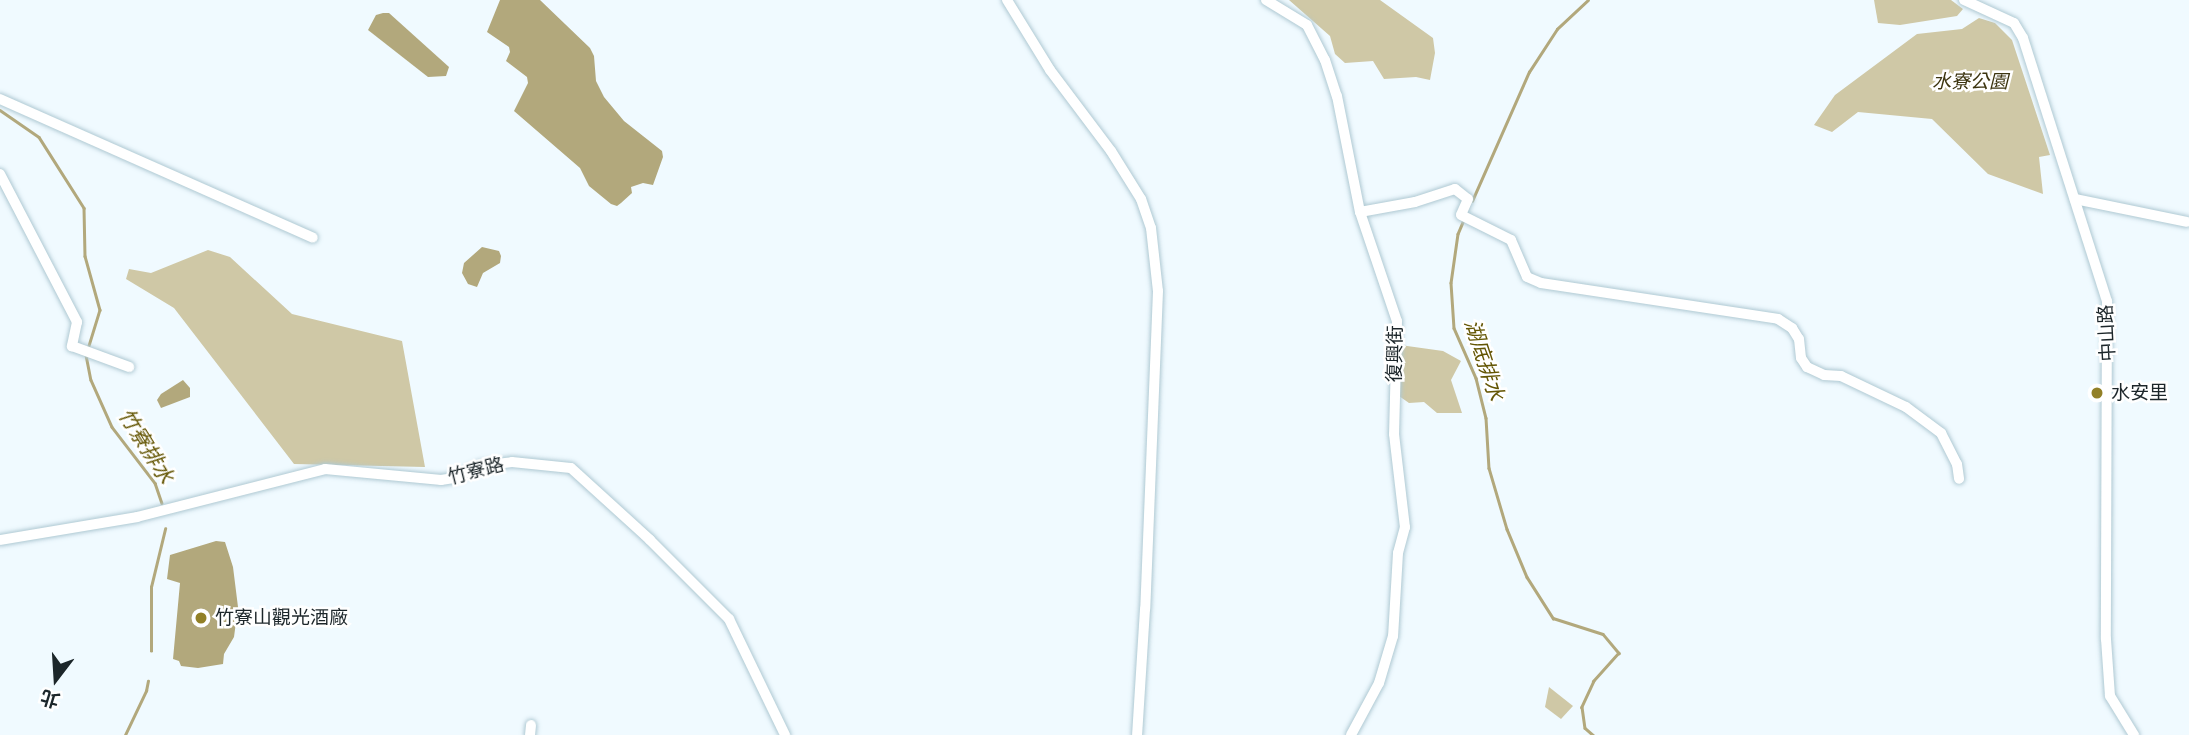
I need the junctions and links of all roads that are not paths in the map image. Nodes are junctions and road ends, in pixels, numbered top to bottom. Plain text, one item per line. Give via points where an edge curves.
1 (1007, 0) edge
2 (1266, 0) edge
3 (1964, 0) edge
4 (0, 99) edge
5 (0, 174) edge
6 (2076, 199) junction
7 (1360, 212) junction
8 (2187, 222) dead end
9 (313, 238) dead end
10 (129, 367) dead end
11 (1959, 479) dead end
12 (0, 540) edge
13 (785, 735) edge
14 (1137, 735) edge
15 (1351, 735) edge
16 (2134, 735) edge

1 - 14 street via 1050,70 1111,151 1141,200 1151,228 1158,291
2 - 7 street, 復興街 via 1307,25 1325,60 1337,96
3 - 6 street, 中山路 via 2014,23 2024,38
4 - 9 street
5 - 10 street via 77,322 72,346
6 - 8 street
6 - 16 street, 中山路 via 2107,301 2106,639 2110,696
7 - 11 street via 1455,189 1468,199 1461,215 1511,240 1527,277 1541,283 1778,319 1799,339 1807,367 1841,376 1906,407 1941,433 1957,464
7 - 15 street, 復興街 via 1398,321 1394,434 1405,527 1398,553 1393,636 1379,682
12 - 13 street, 竹寮路 via 137,517 325,469 441,480 480,466 512,462 571,468 729,619

